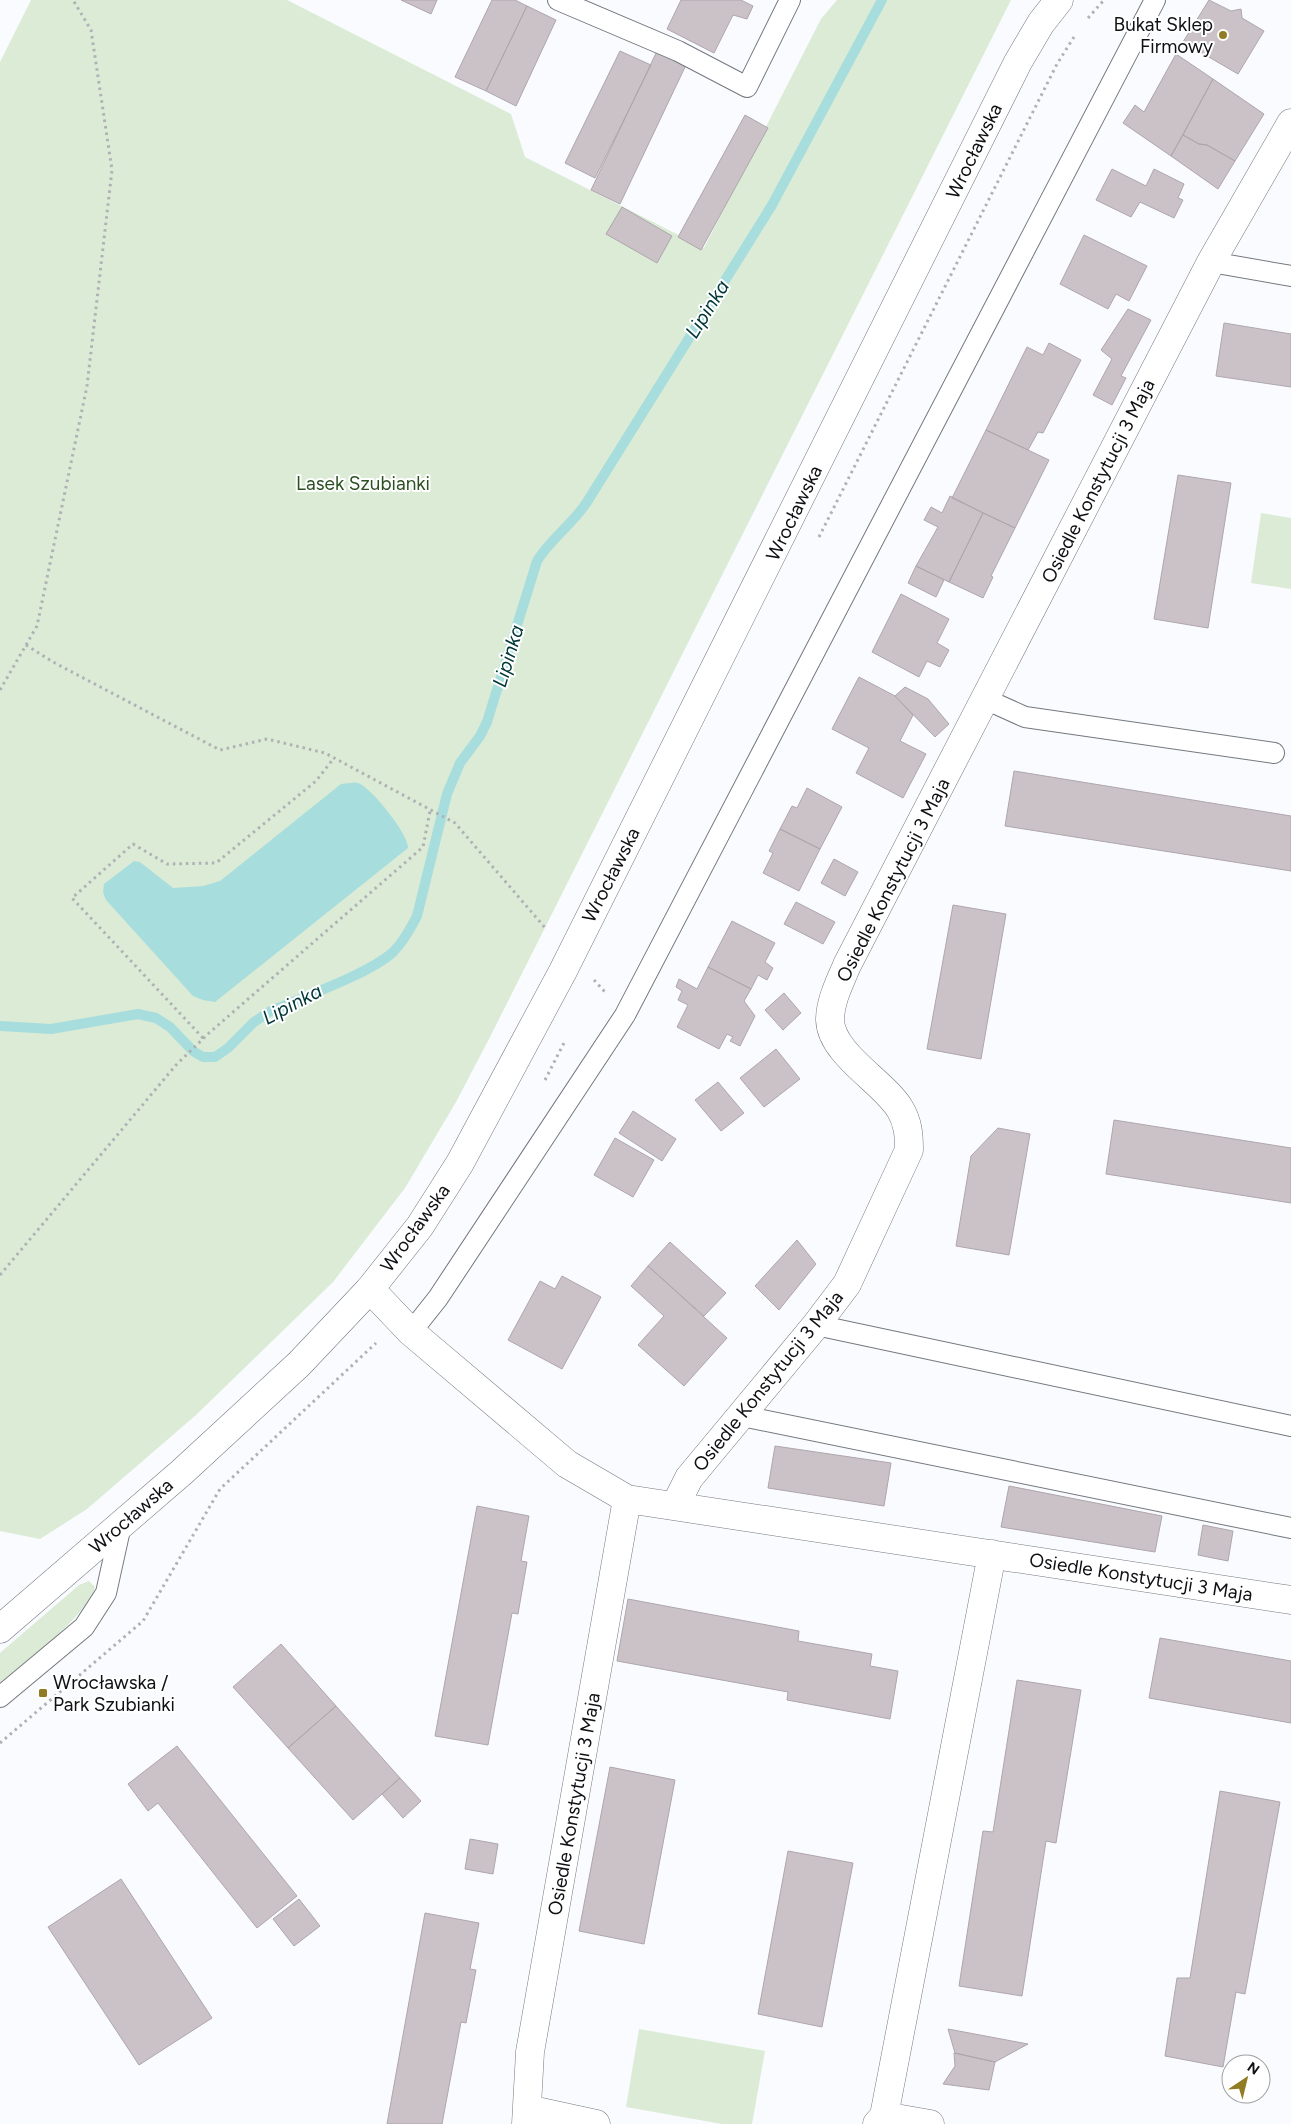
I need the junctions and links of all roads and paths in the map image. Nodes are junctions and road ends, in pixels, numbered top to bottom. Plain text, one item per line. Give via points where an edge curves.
1 (73, 0) edge
2 (558, 0) edge
3 (790, 0) edge
4 (1058, 0) edge
5 (1155, 0) edge
6 (1291, 123) edge
7 (1211, 262) junction
8 (1291, 276) edge
9 (26, 645) junction
10 (0, 690) edge
11 (985, 700) junction
12 (1274, 753) dead end
13 (334, 758) junction
14 (430, 810) junction
15 (571, 955) junction
16 (625, 1015) junction
17 (203, 1038) junction
18 (0, 1275) edge
19 (370, 1289) junction
20 (816, 1325) junction
21 (411, 1332) junction
22 (742, 1416) junction
23 (1291, 1426) edge
24 (627, 1499) junction
25 (675, 1506) junction
26 (121, 1525) junction
27 (1291, 1528) edge
28 (992, 1554) junction
29 (1291, 1600) edge
30 (0, 1629) edge
31 (0, 1697) edge
32 (527, 2117) edge
33 (881, 2120) edge
34 (596, 2124) edge
35 (930, 2124) edge

1 - 9 path via 91,30 112,170 87,386 37,626
2 - 3 lane via 678,51 747,88
4 - 15 street, Wrocławska via 1018,62
5 - 16 lane
6 - 7 street, Osiedle Konstytucji 3 Maja
7 - 8 lane
7 - 11 street, Osiedle Konstytucji 3 Maja
9 - 10 path
9 - 13 path via 220,750 267,739
11 - 12 lane via 1024,717
11 - 20 street, Osiedle Konstytucji 3 Maja via 847,965 834,996 830,1021 837,1042 900,1108 908,1126 910,1150 847,1284
13 - 14 path
13 - 17 path via 316,781 216,864 167,864 133,844 72,898
14 - 15 path via 455,823
14 - 17 path via 423,847
15 - 16 path
15 - 19 street, Wrocławska via 460,1163 420,1226
16 - 21 lane via 438,1298
17 - 18 path via 176,1065
19 - 21 street, Osiedle Konstytucji 3 Maja
19 - 26 street, Wrocławska via 300,1364
20 - 22 street, Osiedle Konstytucji 3 Maja
20 - 23 lane
21 - 24 street, Osiedle Konstytucji 3 Maja via 567,1464
22 - 25 street, Osiedle Konstytucji 3 Maja via 689,1478
22 - 27 lane
24 - 25 street, Osiedle Konstytucji 3 Maja
24 - 32 street, Osiedle Konstytucji 3 Maja via 530,2052
25 - 28 street, Osiedle Konstytucji 3 Maja
26 - 30 street, Wrocławska
26 - 31 lane via 106,1593 84,1627
28 - 29 street, Osiedle Konstytucji 3 Maja
28 - 33 street
32 - 34 street, Osiedle Konstytucji 3 Maja
33 - 35 street

